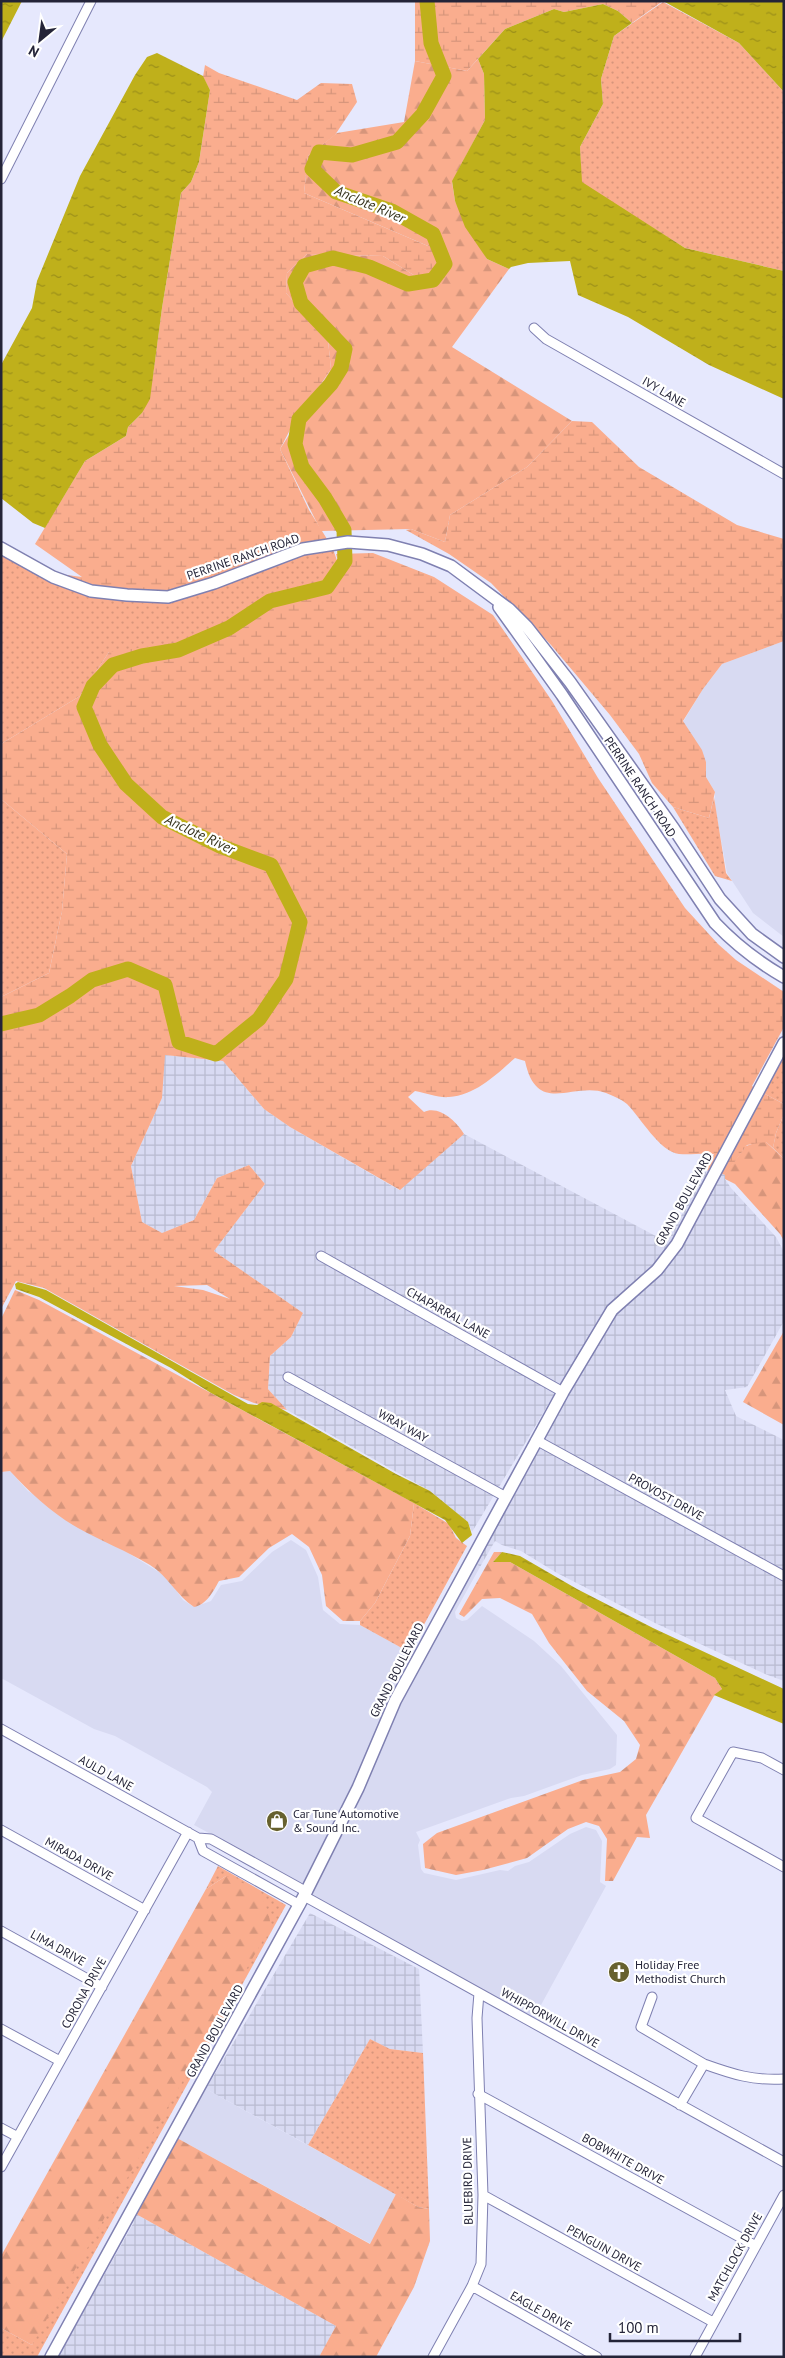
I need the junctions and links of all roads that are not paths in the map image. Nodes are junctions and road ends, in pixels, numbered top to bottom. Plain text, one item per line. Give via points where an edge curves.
1 (91, 1) edge
2 (1, 179) edge
3 (534, 328) dead end
4 (784, 474) edge
5 (1, 548) edge
6 (490, 596) junction
7 (784, 957) edge
8 (784, 978) edge
9 (784, 1043) edge
10 (321, 1256) dead end
11 (288, 1377) dead end
12 (563, 1392) junction
13 (536, 1440) junction
14 (506, 1496) junction
15 (784, 1576) edge
16 (1, 1729) edge
17 (784, 1770) edge
18 (1, 1830) edge
19 (188, 1832) junction
20 (198, 1838) junction
21 (784, 1867) edge
22 (304, 1898) junction
23 (145, 1910) junction
24 (1, 1931) edge
25 (102, 1986) junction
26 (479, 1993) junction
27 (652, 1997) dead end
28 (1, 2028) edge
29 (60, 2061) junction
30 (704, 2064) junction
31 (784, 2079) edge
32 (478, 2094) junction
33 (680, 2105) junction
34 (1, 2128) edge
35 (18, 2137) junction
36 (784, 2162) edge
37 (1, 2167) edge
38 (483, 2195) junction
39 (784, 2195) edge
40 (756, 2246) junction
41 (472, 2286) junction
42 (714, 2322) junction
43 (51, 2357) edge
44 (433, 2357) edge
45 (597, 2357) edge
46 (694, 2357) edge

1 - 2 street
3 - 4 street, IVY LANE via 546,339
5 - 6 street, PERRINE RANCH ROAD via 53,577 92,591 168,596 214,583 303,549 371,543 422,554 451,566
6 - 7 street, PERRINE RANCH ROAD via 509,609 549,653 733,915 752,934
6 - 8 street, PERRINE RANCH ROAD via 524,640 715,923 732,942
9 - 12 street, GRAND BOULEVARD via 677,1244 657,1270 612,1310
10 - 12 street, CHAPARRAL LANE
11 - 14 street, WRAY WAY
12 - 13 street, GRAND BOULEVARD
13 - 14 street, GRAND BOULEVARD
13 - 15 street, PROVOST DRIVE
14 - 22 street, GRAND BOULEVARD via 395,1701 358,1788
16 - 19 street, AULD LANE
17 - 21 street via 762,1758 733,1752 696,1818
18 - 23 street, MIRADA DRIVE
19 - 20 street, AULD LANE
19 - 23 street, CORONA DRIVE
20 - 22 street, AULD LANE via 211,1839
20 - 22 street, AULD LANE via 203,1851
22 - 26 street, WHIPPORWILL DRIVE
22 - 43 street, GRAND BOULEVARD
23 - 25 street, CORONA DRIVE
24 - 25 street, LIMA DRIVE
25 - 29 street, CORONA DRIVE
26 - 32 street, BLUEBIRD DRIVE via 476,2018
26 - 33 street, WHIPPORWILL DRIVE
27 - 30 street via 641,2027
28 - 29 street
29 - 35 street, CORONA DRIVE
30 - 31 street via 762,2081
30 - 33 street
32 - 38 street, BLUEBIRD DRIVE
32 - 40 street, BOBWHITE DRIVE
33 - 36 street, WHIPPORWILL DRIVE
34 - 35 street
35 - 37 street, CORONA DRIVE
38 - 41 street, BLUEBIRD DRIVE via 481,2264
38 - 42 street, PENGUIN DRIVE
39 - 40 street, MATCHLOCK DRIVE
40 - 42 street, MATCHLOCK DRIVE
41 - 44 street, BLUEBIRD DRIVE
41 - 45 street, EAGLE DRIVE
42 - 46 street, MATCHLOCK DRIVE

